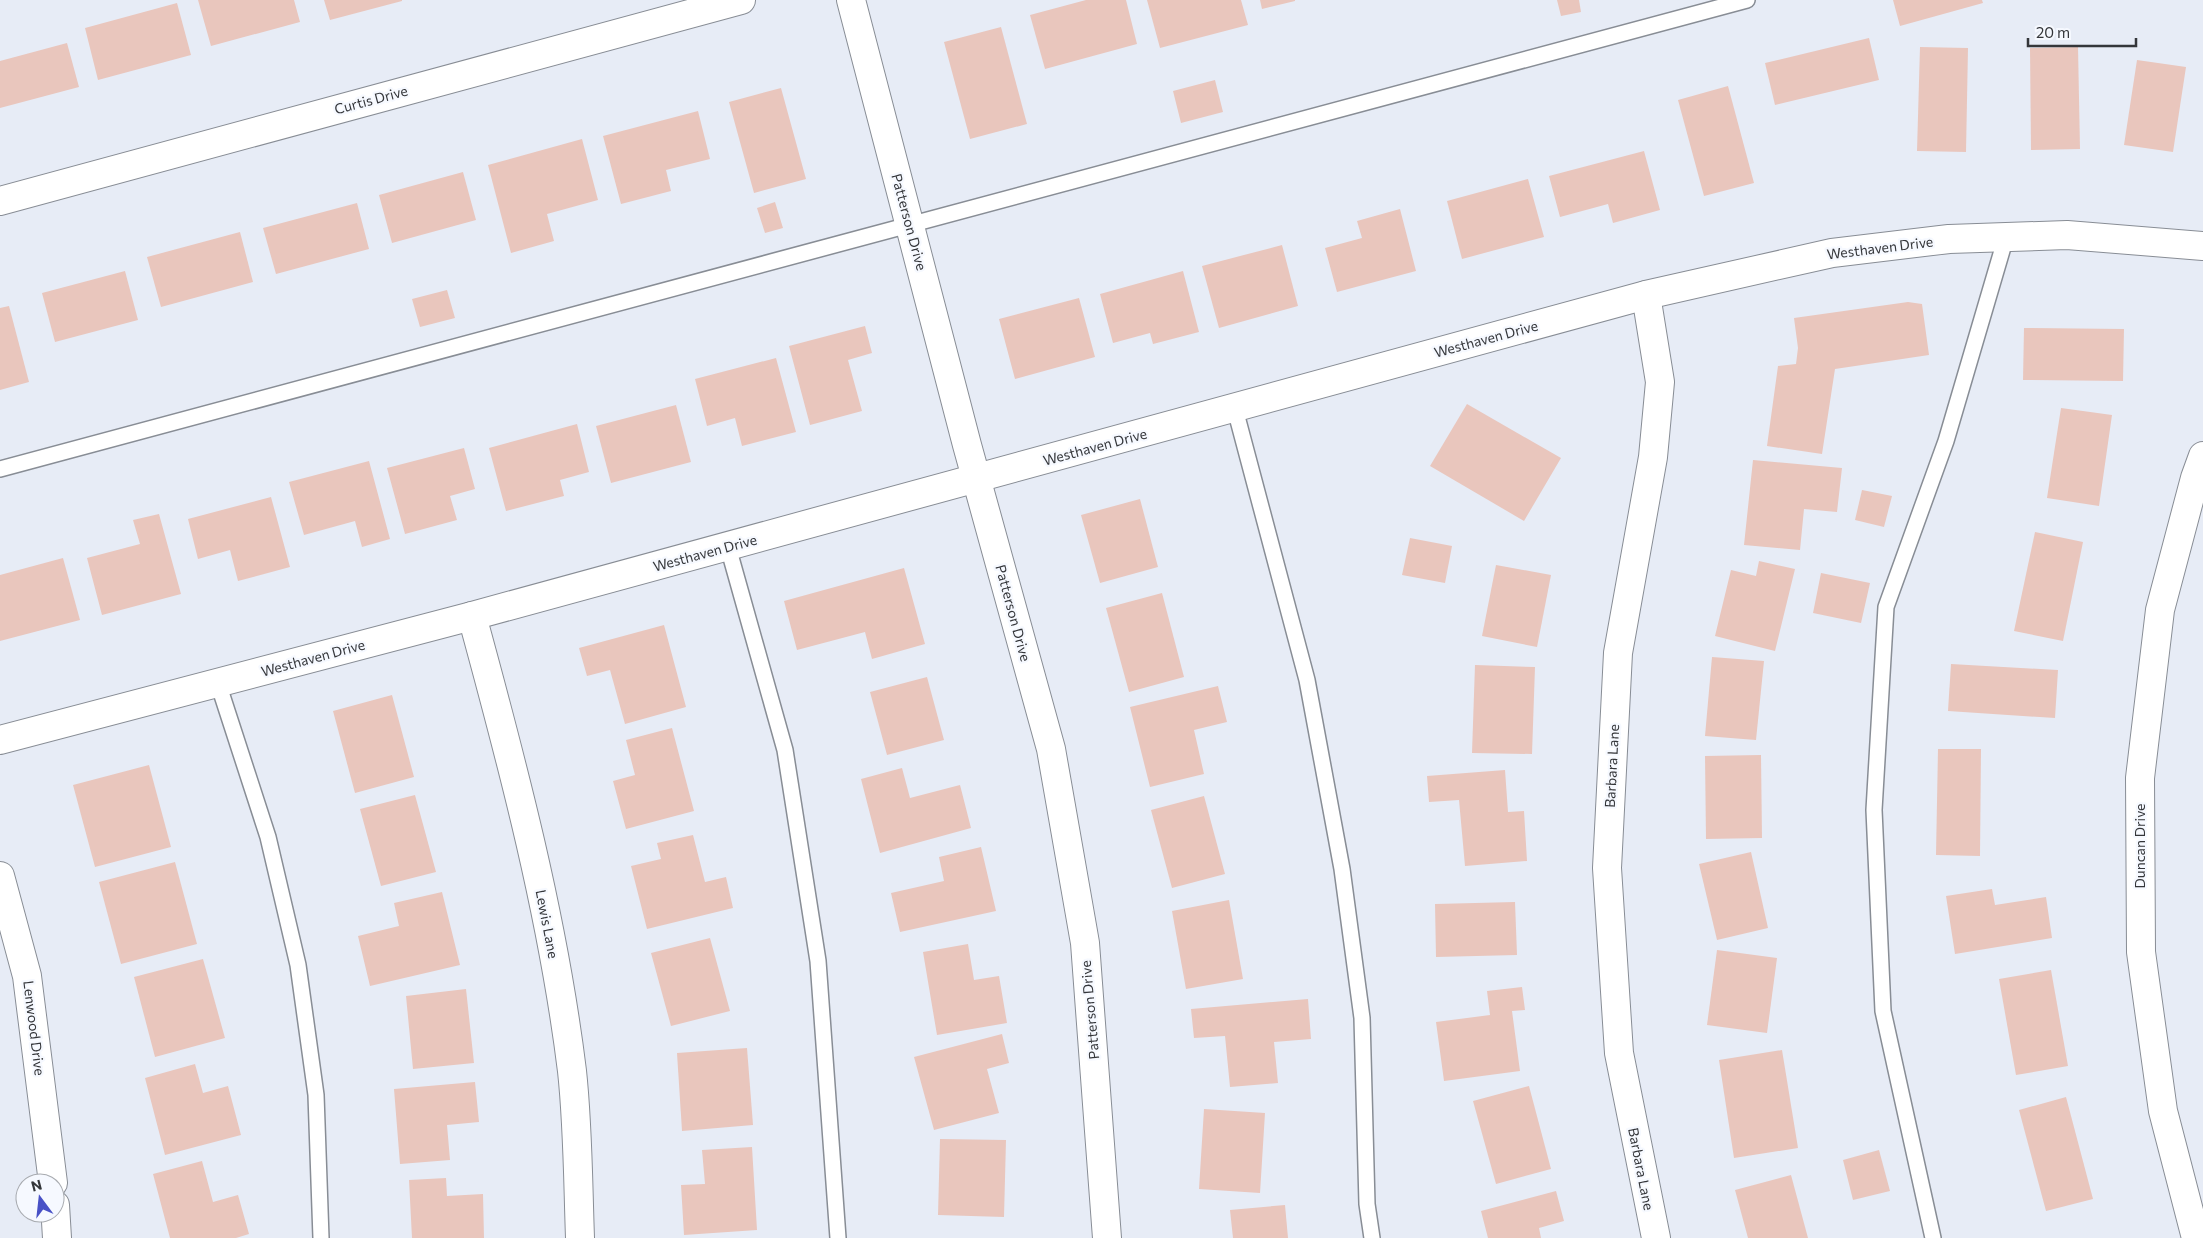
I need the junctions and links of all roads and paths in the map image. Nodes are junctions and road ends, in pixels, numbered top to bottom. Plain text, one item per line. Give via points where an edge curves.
1 (741, 0) edge
2 (851, 0) edge
3 (1747, 0) edge
4 (0, 201) edge
5 (910, 225) junction
6 (2006, 237) junction
7 (2203, 246) edge
8 (1646, 295) junction
9 (1235, 408) junction
10 (2203, 456) edge
11 (0, 469) edge
12 (976, 479) junction
13 (728, 547) junction
14 (472, 616) junction
15 (218, 683) junction
16 (0, 740) edge
17 (0, 876) edge
18 (52, 1173) edge
19 (56, 1223) edge
20 (57, 1238) edge
21 (321, 1238) edge
22 (580, 1238) edge
23 (838, 1238) edge
24 (1107, 1238) edge
25 (1372, 1238) edge
26 (1656, 1238) edge
27 (1933, 1238) edge
28 (2196, 1238) edge

1 - 4 street, Curtis Drive
2 - 5 street, Patterson Drive
3 - 5 lane
5 - 11 lane
5 - 12 street, Patterson Drive
6 - 7 street, Westhaven Drive via 2067,236
6 - 8 street, Westhaven Drive via 1949,239 1832,253
6 - 27 lane via 1946,441 1886,607 1874,810 1883,1011
8 - 9 street, Westhaven Drive
8 - 26 street, Barbara Lane via 1660,382 1653,457 1618,653 1607,868 1619,1053
9 - 12 street, Westhaven Drive
9 - 25 lane via 1307,680 1342,869 1362,1018 1367,1204
10 - 28 street, Duncan Drive via 2160,610 2140,778 2141,952 2163,1111
12 - 13 street, Westhaven Drive
12 - 24 street, Patterson Drive via 1051,749 1083,933
13 - 14 street, Westhaven Drive
13 - 23 lane via 785,750 818,961
14 - 15 street, Westhaven Drive
14 - 22 street, Lewis Lane via 532,848 553,949 572,1073
15 - 16 street, Westhaven Drive
15 - 21 lane via 268,837 298,965 316,1096
17 - 18 street, Lenwood Drive via 27,976
19 - 20 street

